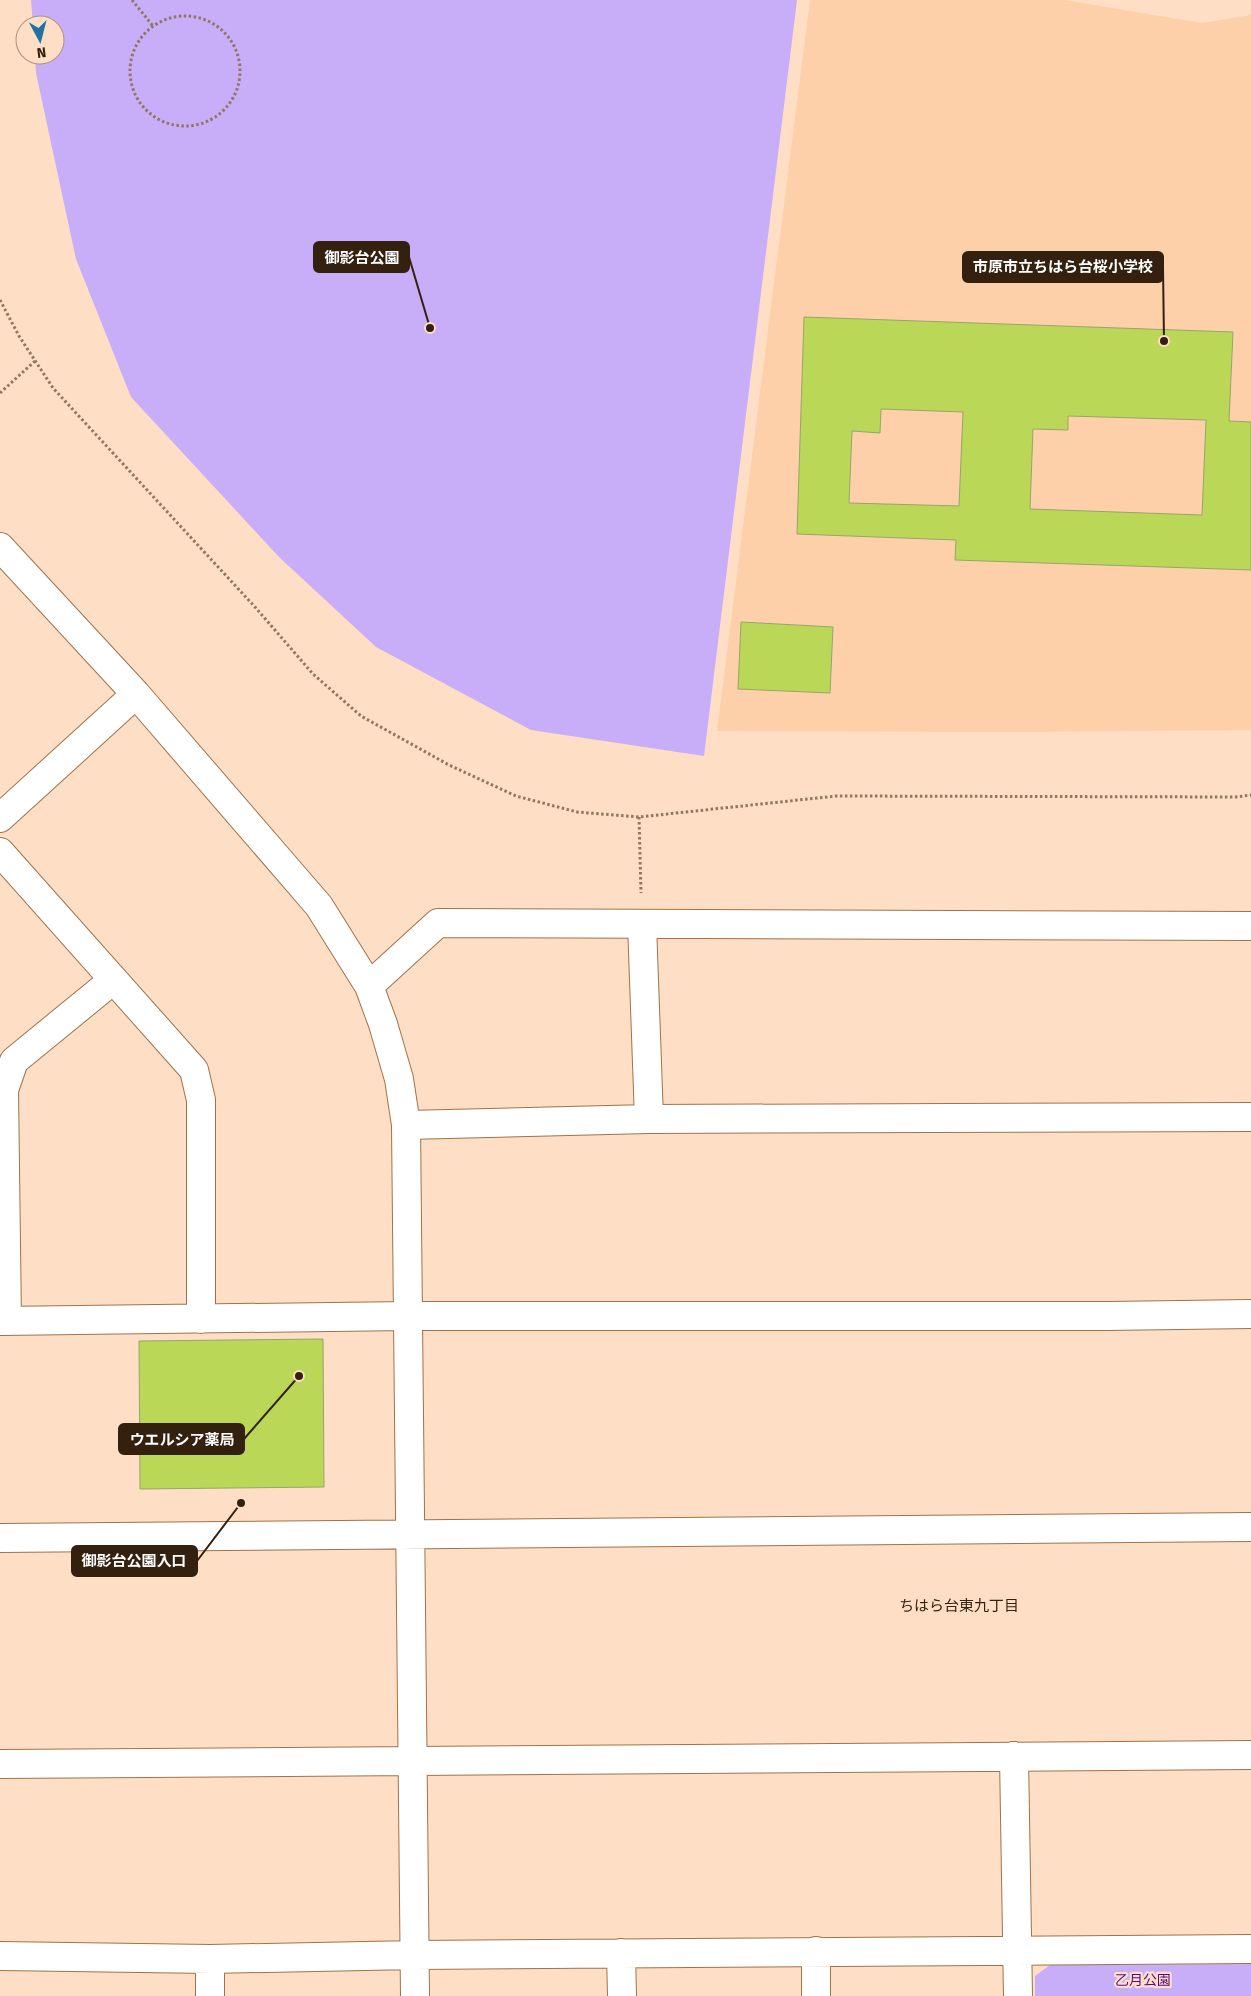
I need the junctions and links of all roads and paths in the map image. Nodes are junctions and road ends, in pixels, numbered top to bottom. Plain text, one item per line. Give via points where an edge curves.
1 (132, 0) edge
2 (152, 26) junction
3 (0, 300) edge
4 (36, 361) junction
5 (0, 393) edge
6 (0, 547) edge
7 (136, 694) junction
8 (1251, 795) edge
9 (639, 817) junction
10 (0, 818) edge
11 (0, 852) edge
12 (642, 924) junction
13 (1251, 926) edge
14 (113, 980) junction
15 (368, 986) junction
16 (1251, 1117) edge
17 (649, 1119) junction
18 (406, 1125) junction
19 (1251, 1314) edge
20 (409, 1316) junction
21 (201, 1318) junction
22 (3, 1321) edge
23 (1251, 1528) edge
24 (410, 1534) junction
25 (0, 1538) edge
26 (1251, 1755) edge
27 (1014, 1756) junction
28 (412, 1761) junction
29 (0, 1764) edge
30 (1251, 1949) edge
31 (816, 1951) junction
32 (1018, 1951) junction
33 (621, 1953) junction
34 (414, 1955) junction
35 (0, 1956) edge
36 (210, 1959) junction
37 (210, 1996) edge
38 (414, 1996) edge
39 (622, 1996) edge
40 (816, 1996) edge
41 (1018, 1996) edge

1 - 2 path
2 - 2 path via 167,18 198,16 226,32 235,45 241,76 238,91 218,116 196,125 173,125 145,110 130,82 130,66 141,36
3 - 4 path
4 - 5 path
4 - 9 path via 53,388 313,674 361,716 449,765 516,796 577,812
6 - 7 street
7 - 10 street
7 - 15 street via 319,906
8 - 9 path via 836,796
9 - 12 path
11 - 14 street
12 - 13 street
12 - 15 street via 438,923
12 - 17 street
14 - 21 street via 194,1070 201,1100
14 - 22 street via 14,1061 4,1090
15 - 18 street via 394,1061
16 - 17 street
17 - 18 street
18 - 20 street
19 - 20 street
20 - 21 street
20 - 24 street
21 - 22 street
23 - 24 street
24 - 25 street
24 - 28 street
26 - 27 street
27 - 28 street
27 - 32 street
28 - 29 street
28 - 34 street
30 - 32 street
31 - 32 street
31 - 33 street
31 - 40 street
32 - 41 street
33 - 34 street
33 - 39 street
34 - 36 street
34 - 38 street
35 - 36 street
36 - 37 street

